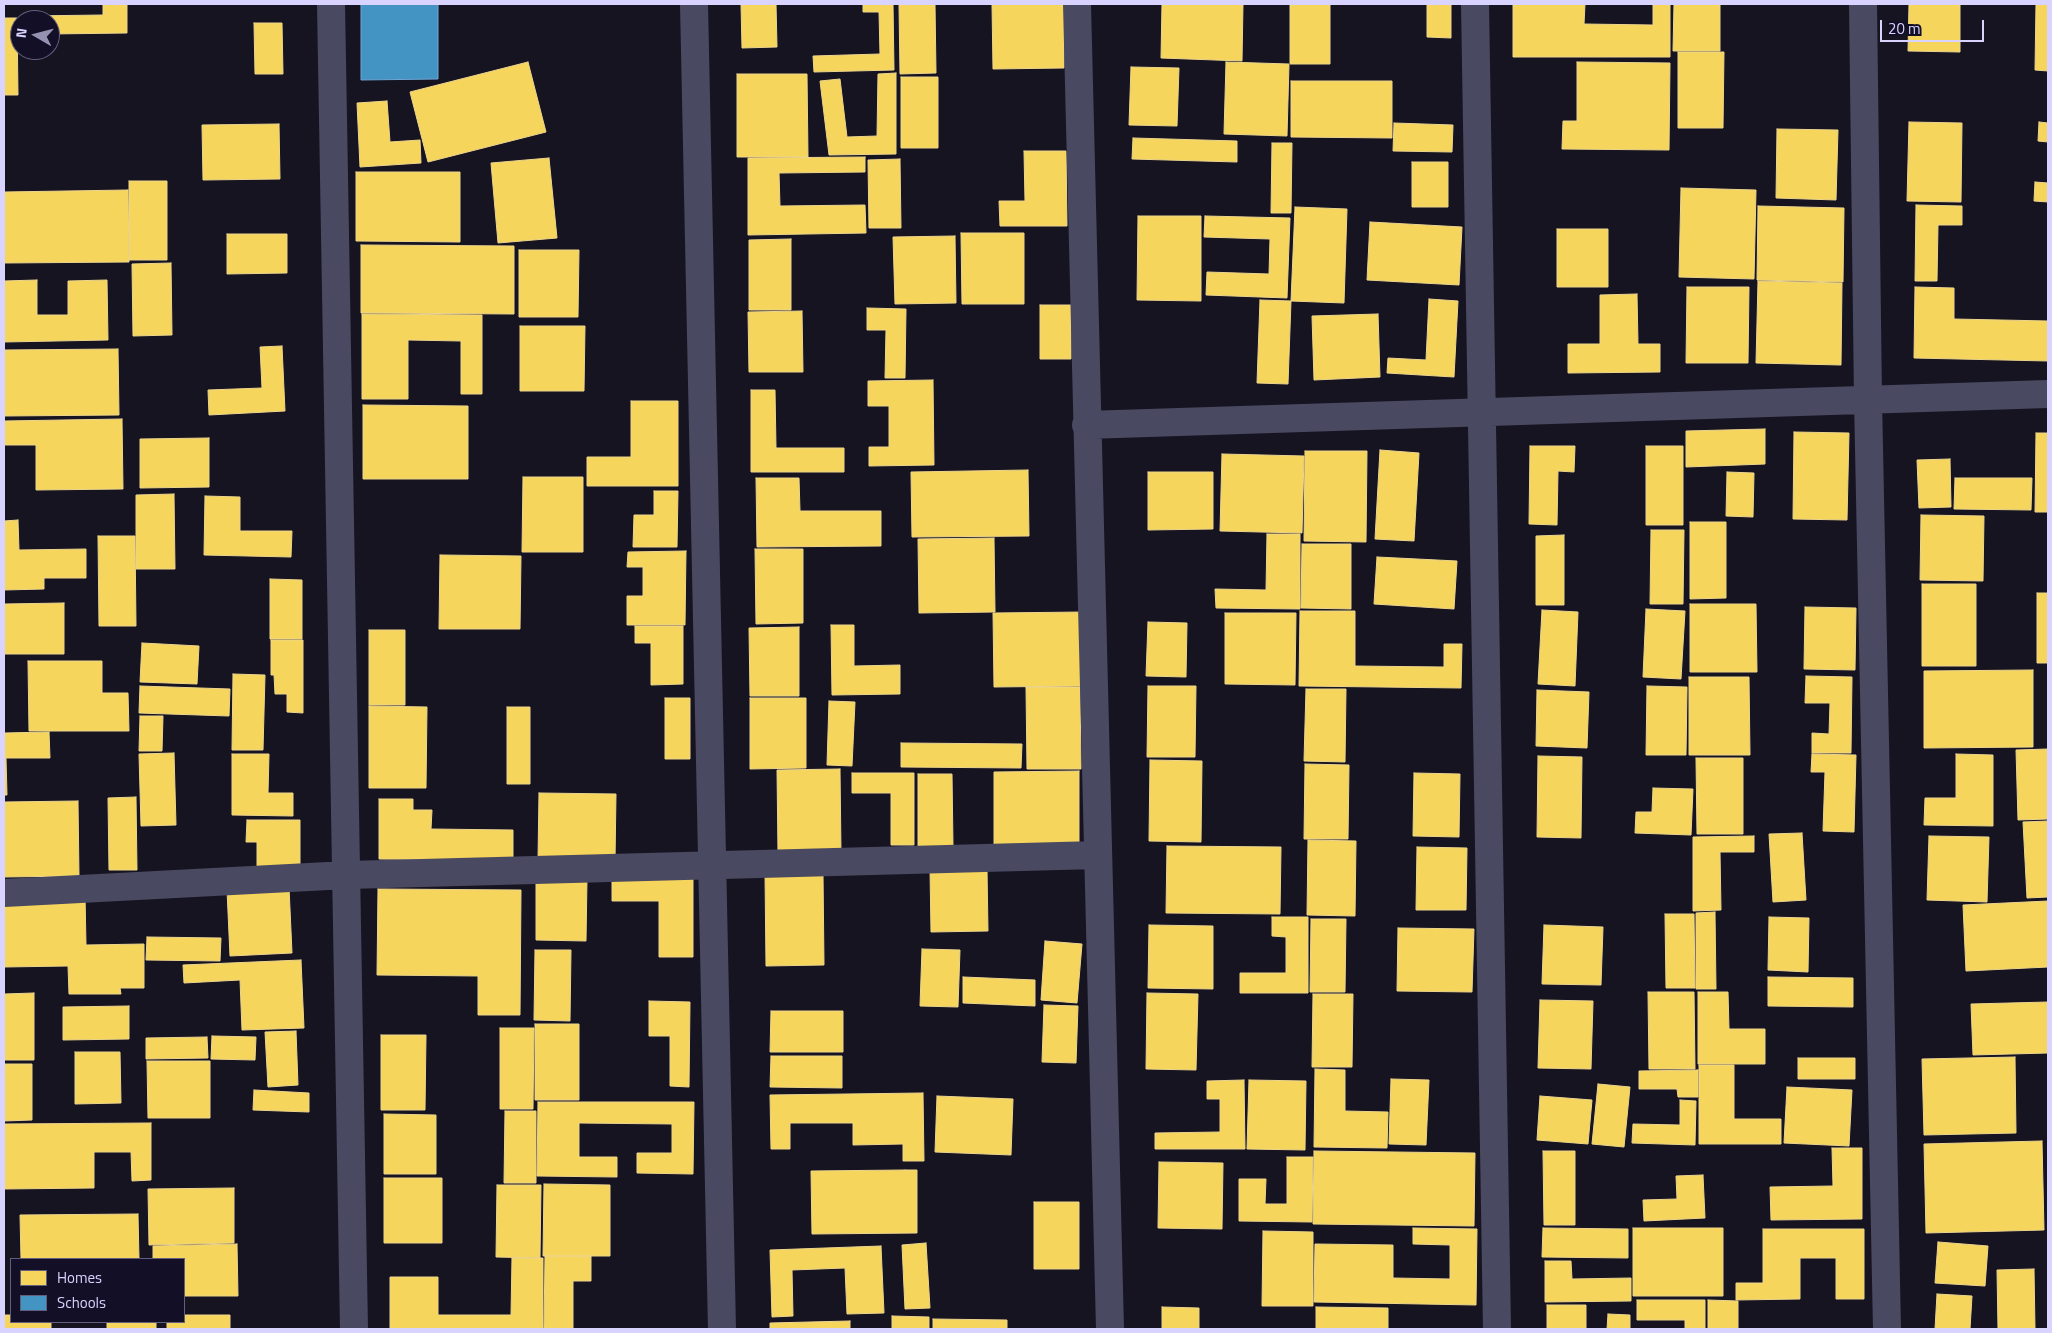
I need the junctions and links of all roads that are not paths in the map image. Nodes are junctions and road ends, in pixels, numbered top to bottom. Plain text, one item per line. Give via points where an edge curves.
1 (332, 4) edge
2 (694, 4) edge
3 (1077, 4) edge
4 (1475, 4) edge
5 (1863, 4) edge
6 (2048, 394) edge
7 (1868, 399) junction
8 (1482, 412) junction
9 (1086, 425) junction
10 (1097, 855) junction
11 (713, 867) junction
12 (346, 875) junction
13 (4, 893) edge
14 (354, 1329) edge
15 (722, 1329) edge
16 (1110, 1329) edge
17 (1497, 1329) edge
18 (1887, 1329) edge

1 - 12 street
2 - 11 street
3 - 9 street
4 - 8 street
5 - 7 street
6 - 7 street
7 - 8 street
7 - 18 street
8 - 9 street
8 - 17 street
9 - 10 street
10 - 11 street
10 - 16 street
11 - 12 street
11 - 15 street
12 - 13 street
12 - 14 street

